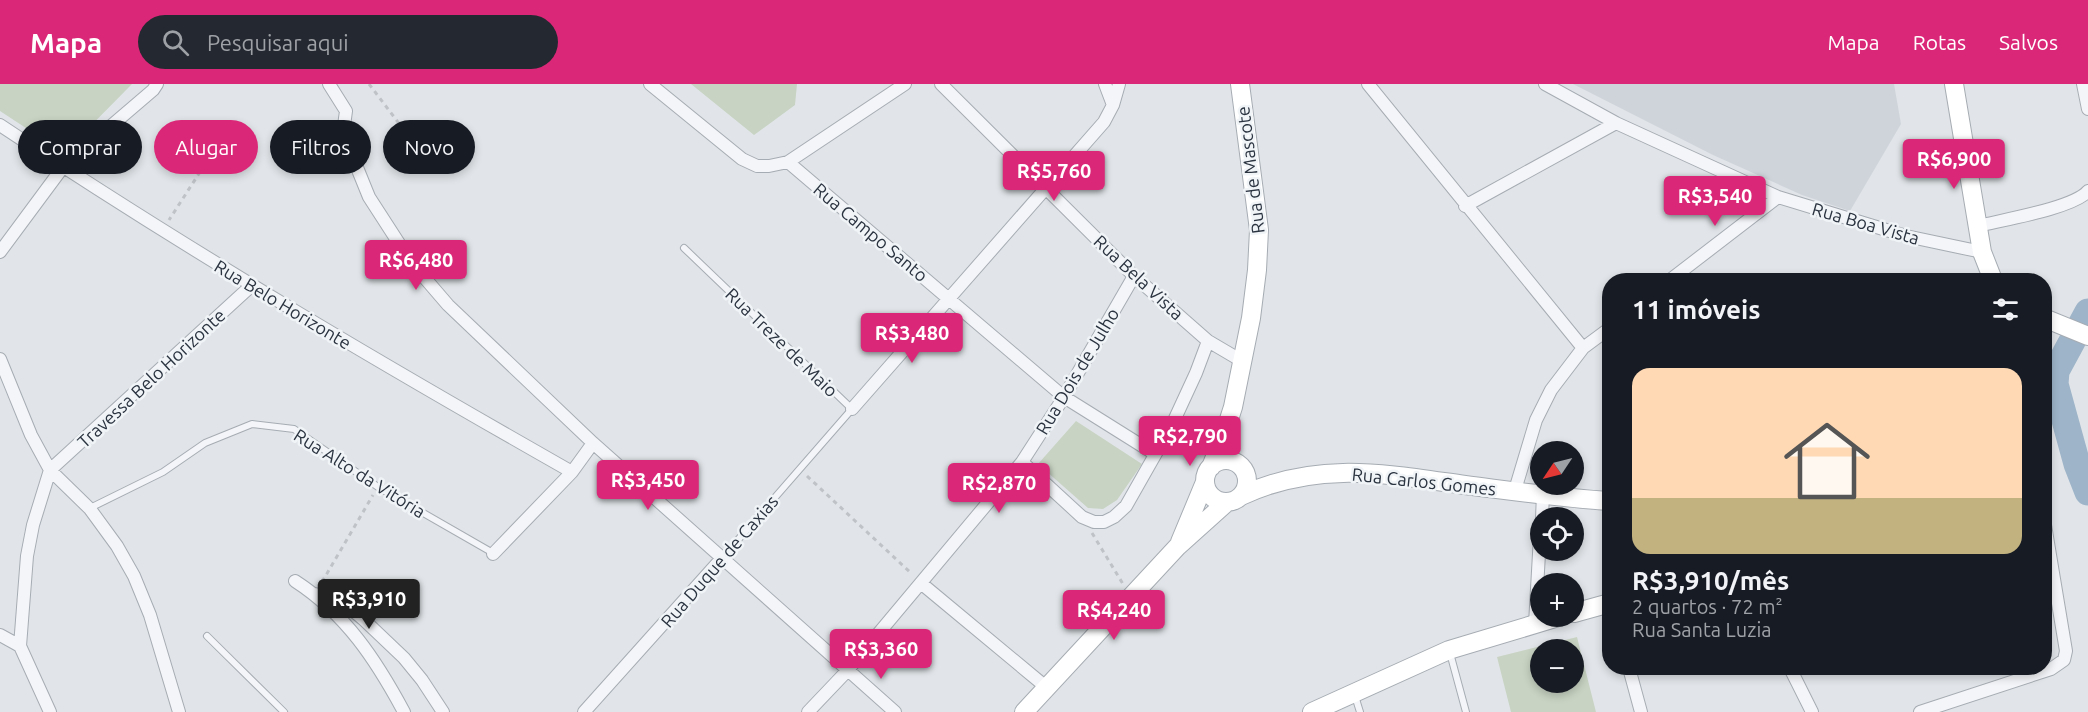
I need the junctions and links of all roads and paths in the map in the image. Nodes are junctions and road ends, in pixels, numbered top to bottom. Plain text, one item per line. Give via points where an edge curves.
1 (157, 84) edge
2 (329, 84) edge
3 (369, 84) edge
4 (650, 84) edge
5 (905, 84) edge
6 (941, 84) edge
7 (1105, 84) edge
8 (1119, 84) edge
9 (1240, 84) edge
10 (1368, 84) edge
11 (1545, 84) edge
12 (1954, 84) edge
13 (2083, 84) edge
14 (1113, 105) junction
15 (2088, 109) edge
16 (118, 120) edge
17 (396, 120) edge
18 (1616, 123) junction
19 (0, 126) edge
20 (18, 138) edge
21 (788, 162) junction
22 (58, 174) edge
23 (74, 174) edge
24 (199, 174) edge
25 (1047, 187) junction
26 (2088, 191) edge
27 (1778, 197) junction
28 (1465, 206) junction
29 (1978, 226) junction
30 (162, 231) junction
31 (684, 248) dead end
32 (0, 252) edge
33 (1982, 252) junction
34 (1680, 273) edge
35 (1990, 273) edge
36 (1134, 276) junction
37 (251, 286) junction
38 (950, 299) junction
39 (2052, 321) edge
40 (1602, 334) edge
41 (2088, 336) edge
42 (1208, 341) junction
43 (1582, 348) junction
44 (0, 359) edge
45 (1242, 361) junction
46 (1064, 397) junction
47 (852, 409) junction
48 (593, 443) junction
49 (1155, 454) junction
50 (1022, 462) junction
51 (800, 469) junction
52 (50, 470) junction
53 (572, 472) junction
54 (1208, 474) junction
55 (378, 487) junction
56 (1515, 490) junction
57 (1530, 492) edge
58 (1553, 495) edge
59 (1234, 499) junction
60 (1602, 500) edge
61 (90, 509) junction
62 (1082, 517) junction
63 (1178, 546) junction
64 (494, 554) joint
65 (723, 557) junction
66 (2052, 565) edge
67 (295, 581) dead end
68 (922, 584) junction
69 (315, 594) junction
70 (1131, 596) junction
71 (1602, 605) edge
72 (1584, 610) edge
73 (1530, 626) edge
74 (0, 635) edge
75 (207, 636) dead end
76 (20, 646) junction
77 (1449, 650) junction
78 (2052, 668) edge
79 (847, 671) junction
80 (1631, 675) edge
81 (1794, 675) edge
82 (2033, 675) edge
83 (1046, 687) junction
84 (1354, 692) junction
85 (50, 712) edge
86 (179, 712) edge
87 (284, 712) edge
88 (404, 712) edge
89 (443, 712) edge
90 (584, 712) edge
91 (808, 712) edge
92 (895, 712) edge
93 (1024, 712) edge
94 (1312, 712) edge
95 (1360, 712) edge
96 (1466, 712) edge
97 (1641, 712) edge
98 (1812, 712) edge
99 (1920, 712) edge

1 - 16 street
2 - 48 street via 346,111 343,133 365,189 411,262 448,305
3 - 17 path
4 - 21 street via 742,159 757,166
5 - 21 street
6 - 25 street, Rua Bela Vista
7 - 14 street
8 - 14 street, Rua Treze de Maio
9 - 45 main road, Rua de Mascote via 1259,230 1251,318
10 - 28 street
11 - 18 street, Rua Boa Vista
12 - 29 main road
13 - 15 street
14 - 25 street, Rua Treze de Maio via 1104,122
18 - 27 street, Rua Boa Vista
18 - 28 street
19 - 20 street, Rua Belo Horizonte
21 - 38 street, Rua Campo Santo
22 - 32 street
23 - 30 street, Rua Belo Horizonte
24 - 30 path
25 - 36 street, Rua Bela Vista
25 - 38 street, Rua Treze de Maio
26 - 29 street via 2070,203
27 - 33 street, Rua Boa Vista via 1906,236
27 - 34 street
28 - 43 street
29 - 33 main road
30 - 37 street, Rua Belo Horizonte
31 - 47 lane, Rua Treze de Maio
33 - 35 main road
36 - 42 street, Rua Bela Vista
36 - 46 street, Rua Dois de Julho
37 - 52 street, Travessa Belo Horizonte
37 - 53 street, Rua Belo Horizonte
38 - 46 street, Rua Campo Santo
38 - 47 street, Rua Treze de Maio
39 - 41 main road
40 - 43 street
42 - 45 street, Rua Bela Vista
42 - 49 street via 1172,425
43 - 56 street via 1551,390 1536,420
44 - 52 street
45 - 54 main road, Rua de Mascote via 1233,406
46 - 49 street, Rua Campo Santo
46 - 50 street, Rua Dois de Julho
47 - 51 lane, Rua Duque de Caxias
48 - 53 street, Rua Alto da Vitória
48 - 65 street
49 - 62 street via 1126,506 1114,517 1104,522
50 - 62 street
50 - 68 street, Rua Dois de Julho
51 - 65 lane, Rua Duque de Caxias
51 - 68 path
52 - 61 street
52 - 76 street via 29,546
53 - 64 street, Rua Alto da Vitória
54 - 59 main road via 1207,490 1212,497 1219,501
54 - 59 main road via 1217,462 1226,460 1240,466 1245,473 1246,489
54 - 63 main road, Rua de Mascote
55 - 61 lane, Rua Alto da Vitória via 294,429 252,424 205,443 163,472
55 - 64 lane, Rua Alto da Vitória
55 - 69 path
56 - 57 main road, Rua Carlos Gomes
56 - 59 main road, Rua Carlos Gomes via 1351,472 1286,479
58 - 60 main road, Rua Carlos Gomes
59 - 63 main road, Rua Carlos Gomes
61 - 86 street via 134,576
62 - 70 path
63 - 70 main road, Rua Carlos Gomes
65 - 79 street
65 - 90 street, Rua Duque de Caxias
66 - 78 street via 2066,651 2064,660
67 - 69 street
68 - 79 street, Rua Dois de Julho
68 - 83 street
69 - 88 street via 345,621 385,677
69 - 89 street via 339,599 363,619 416,672
70 - 83 main road, Rua Carlos Gomes
71 - 72 main road
73 - 77 main road
74 - 76 street
75 - 87 lane
76 - 85 street
77 - 84 main road
77 - 96 lane
79 - 91 street, Rua Dois de Julho
79 - 92 street
80 - 97 street
81 - 98 street
82 - 99 street
83 - 93 main road, Rua Carlos Gomes
84 - 94 main road
84 - 95 lane

